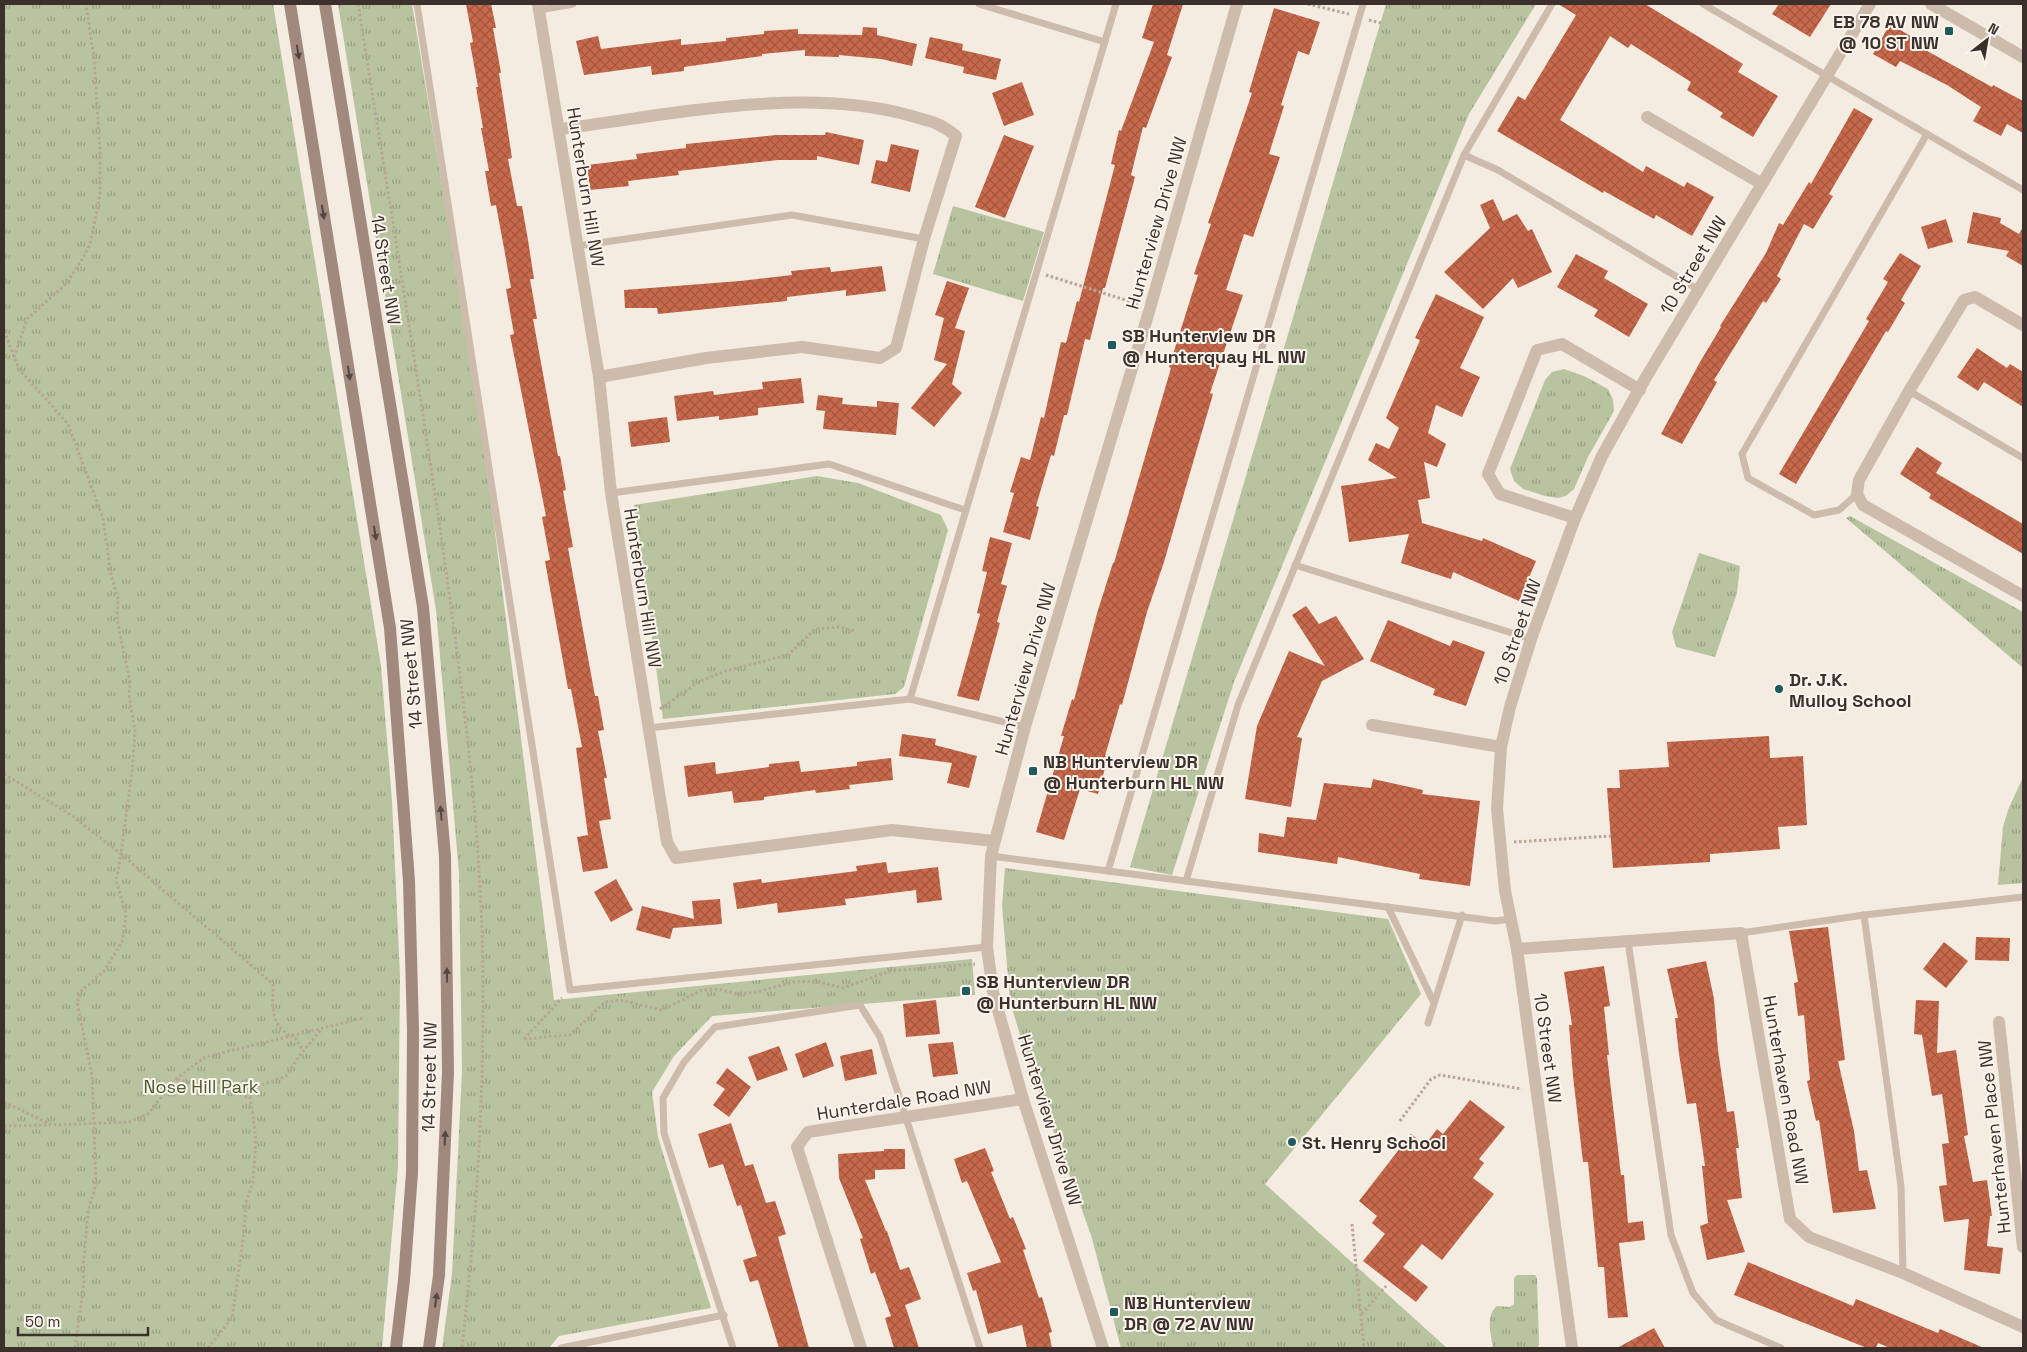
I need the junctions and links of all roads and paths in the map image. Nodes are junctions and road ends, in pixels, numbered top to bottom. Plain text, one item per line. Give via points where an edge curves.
1 (86, 4) edge
2 (290, 4) edge
3 (325, 4) edge
4 (417, 4) edge
5 (573, 4) edge
6 (980, 4) edge
7 (1116, 4) edge
8 (1237, 4) edge
9 (1308, 4) edge
10 (1363, 4) edge
11 (1552, 4) edge
12 (1703, 4) edge
13 (1870, 4) edge
14 (1931, 4) edge
15 (538, 7) edge
16 (1359, 17) junction
17 (1381, 23) dead end
18 (1105, 42) junction
19 (2023, 57) edge
20 (1828, 76) junction
21 (1647, 117) dead end
22 (560, 130) junction
23 (1927, 134) junction
24 (1464, 155) junction
25 (1762, 184) junction
26 (2023, 190) edge
27 (924, 239) junction
28 (577, 246) junction
29 (1036, 272) junction
30 (1699, 290) junction
31 (1125, 300) dead end
32 (2023, 325) edge
33 (4, 332) edge
34 (14, 359) junction
35 (599, 377) junction
36 (1640, 390) junction
37 (1909, 391) junction
38 (2023, 458) edge
39 (611, 493) junction
40 (1857, 494) junction
41 (965, 510) junction
42 (1575, 518) junction
43 (1295, 565) junction
44 (2023, 596) edge
45 (856, 631) dead end
46 (1531, 639) junction
47 (910, 699) junction
48 (647, 724) junction
49 (1372, 725) dead end
50 (1026, 727) junction
51 (1502, 747) junction
52 (4, 774) edge
53 (1611, 836) dead end
54 (994, 841) junction
55 (1511, 842) dead end
56 (121, 854) junction
57 (991, 856) junction
58 (1108, 871) junction
59 (1186, 881) junction
60 (2023, 897) edge
61 (1388, 907) junction
62 (1462, 915) junction
63 (1864, 915) junction
64 (1511, 919) junction
65 (1741, 933) junction
66 (1628, 941) junction
67 (987, 947) junction
68 (1517, 949) junction
69 (989, 963) junction
70 (570, 990) junction
71 (1433, 1001) junction
72 (363, 1018) dead end
73 (1999, 1022) dead end
74 (1428, 1023) dead end
75 (322, 1029) junction
76 (292, 1036) junction
77 (303, 1051) junction
78 (176, 1079) junction
79 (1524, 1089) dead end
80 (250, 1099) junction
81 (1024, 1099) junction
82 (4, 1102) edge
83 (907, 1118) junction
84 (1400, 1121) dead end
85 (95, 1124) junction
86 (52, 1125) junction
87 (4, 1126) edge
88 (1352, 1224) dead end
89 (2023, 1247) edge
90 (1903, 1273) junction
91 (1386, 1286) dead end
92 (1361, 1314) junction
93 (724, 1315) junction
94 (2023, 1326) edge
95 (75, 1348) edge
96 (208, 1348) edge
97 (396, 1348) edge
98 (429, 1348) edge
99 (561, 1348) edge
100 (733, 1348) edge
101 (861, 1348) edge
102 (980, 1348) edge
103 (1103, 1348) edge
104 (1364, 1348) edge
105 (1572, 1348) edge
106 (1781, 1348) edge

1 - 34 path via 94,58 100,150 100,194 96,216 90,244 83,258 66,284 27,319
2 -> 97 main road, 14 Street NW via 390,628 409,881 413,1031 412,1173
98 -> 3 main road, 14 Street NW via 439,1275 448,1072 445,856 423,607
4 - 70 lane
5 - 15 lane
6 - 18 lane
7 - 18 lane
8 - 50 street, Hunterview Drive NW
9 - 16 path
10 - 16 lane
11 - 24 lane
12 - 20 lane
13 - 20 street, 10 Street NW
14 - 19 street
15 - 22 street, Hunterburn Hill NW
16 - 17 path
16 - 58 lane
18 - 29 lane
20 - 23 lane
20 - 25 street, 10 Street NW
21 - 25 street
22 - 27 street via 745,106 808,102 881,108 944,125 956,136
22 - 28 street, Hunterburn Hill NW
23 - 26 lane
23 - 40 lane via 1742,454 1748,478 1814,515 1840,510
24 - 30 lane via 1498,170
24 - 43 lane
25 - 30 street, 10 Street NW
27 - 28 lane via 792,215
27 - 35 street via 896,348 880,358 802,347 706,358
28 - 35 street, Hunterburn Hill NW
29 - 31 path
29 - 41 lane
30 - 36 street, 10 Street NW
32 - 37 street via 1976,297 1964,300
33 - 34 path
34 - 56 path via 23,375 68,424 103,518 118,599 117,620 130,682 135,732
35 - 39 street, Hunterburn Hill NW
36 - 42 street, 10 Street NW via 1602,456
36 - 42 street via 1562,344 1537,350 1488,474 1500,494
37 - 38 lane
37 - 40 street via 1859,480
39 - 41 lane via 829,464
39 - 48 street, Hunterburn Hill NW
40 - 44 street via 1863,505
41 - 47 lane
42 - 46 street, 10 Street NW
43 - 46 lane
43 - 59 lane via 1238,705
45 - 48 path via 839,627 815,629 788,655 725,671 697,683
46 - 51 street, 10 Street NW via 1510,707
47 - 48 lane
47 - 50 lane
48 - 54 street, Hunterburn Hill NW via 667,842 676,858 892,830
49 - 51 street
50 - 54 street, Hunterview Drive NW
51 - 64 street, 10 Street NW via 1497,809
52 - 56 path via 71,815
53 - 55 path
54 - 57 street, Hunterview Drive NW
56 - 76 path via 273,984 273,1016 281,1031
56 - 85 path via 116,880 126,914 122,942 105,970 82,990 77,1002 92,1075 91,1100
57 - 58 lane
57 - 67 street, Hunterview Drive NW
58 - 59 lane
59 - 61 lane
60 - 63 lane
61 - 62 lane
61 - 71 lane
62 - 64 lane via 1495,921
62 - 71 lane
63 - 65 lane
63 - 90 lane via 1901,1186
64 - 68 street, 10 Street NW
65 - 66 street
65 - 90 street, Hunterhaven Road NW via 1790,1219 1809,1237
66 - 68 street
66 - 106 lane via 1671,1235 1693,1293 1716,1320
67 - 69 street, Hunterview Drive NW
67 - 70 lane
68 - 105 street, 10 Street NW
69 - 70 path via 890,971 843,988 815,981 793,982 750,993 702,990 662,1010 620,1000 605,1002 570,1035 524,1038
69 - 81 street, Hunterview Drive NW via 993,992
71 - 74 lane
72 - 75 path
73 - 89 street, Hunterhaven Place NW
75 - 76 path
75 - 77 path
76 - 77 path
76 - 78 path via 205,1057
77 - 80 path via 286,1076 258,1086
78 - 80 path via 239,1093
78 - 85 path via 148,1114 129,1122
79 - 84 path via 1440,1075 1431,1079
80 - 96 path via 256,1140 253,1181 246,1203 232,1318
81 - 83 street, Hunterdale Road NW
81 - 103 street, Hunterview Drive NW
82 - 86 path
83 - 93 lane via 880,1037 860,1005 714,1027 684,1062 663,1098 664,1133
83 - 101 street, Hunterdale Road NW via 808,1132 797,1147
83 - 102 lane
85 - 86 path
85 - 95 path via 96,1184 88,1211 84,1283
86 - 87 path
88 - 92 path
90 - 94 street, Hunterhaven Road NW
91 - 92 path
92 - 104 path
93 - 99 lane
93 - 100 lane

